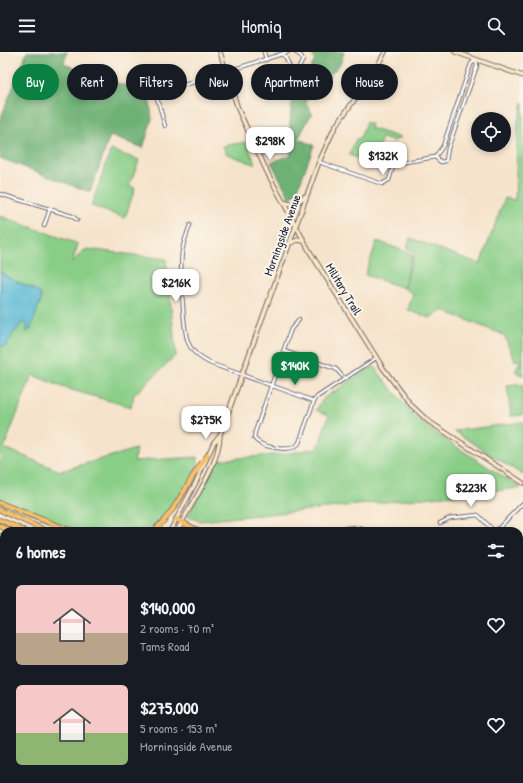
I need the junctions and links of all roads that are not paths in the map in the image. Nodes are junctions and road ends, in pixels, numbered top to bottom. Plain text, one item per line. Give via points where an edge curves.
1 (220, 52) edge
2 (264, 52) edge
3 (288, 52) edge
4 (295, 52) edge
5 (385, 52) edge
6 (455, 52) edge
7 (282, 55) junction
8 (266, 60) junction
9 (476, 60) junction
10 (223, 64) edge
11 (243, 67) edge
12 (523, 76) edge
13 (195, 82) edge
14 (235, 100) edge
15 (165, 126) dead end
16 (435, 157) junction
17 (319, 162) junction
18 (0, 194) edge
19 (307, 195) junction
20 (282, 202) junction
21 (50, 209) junction
22 (77, 220) dead end
23 (190, 225) dead end
24 (295, 225) junction
25 (44, 226) dead end
26 (303, 241) junction
27 (289, 244) junction
28 (299, 320) dead end
29 (284, 351) junction
30 (376, 358) junction
31 (242, 375) junction
32 (344, 378) junction
33 (271, 386) junction
34 (314, 401) junction
35 (220, 435) junction
36 (208, 455) junction
37 (523, 483) edge
38 (523, 503) edge
39 (0, 504) edge
40 (0, 510) edge
41 (176, 519) junction
42 (0, 520) edge
43 (182, 522) junction
44 (440, 523) dead end
45 (17, 527) edge
46 (38, 527) edge
47 (61, 527) edge
48 (157, 527) edge
49 (172, 527) edge
50 (179, 527) edge
51 (191, 527) edge
52 (491, 527) edge
53 (499, 527) edge

1 - 10 main road, Military Trail
2 - 8 street
3 - 7 street
4 - 7 street via 303,60 297,70 290,68
5 - 17 main road, Morningside Avenue via 373,74 335,127
6 - 9 main road
7 - 8 street
8 - 11 street
9 - 12 main road
9 - 16 street via 472,64 443,146
9 - 16 street via 477,66 448,148 448,157 444,162
13 - 15 street via 156,94
14 - 20 main road, Military Trail
16 - 17 street via 394,164 389,180 382,184
17 - 19 main road, Morningside Avenue
18 - 21 street
19 - 20 main road via 294,205
19 - 24 main road, Morningside Avenue
20 - 24 main road, Military Trail
21 - 22 street
21 - 25 street
23 - 31 street via 181,265 185,332 188,342 199,357
24 - 26 main road, Military Trail
24 - 27 main road, Morningside Avenue
26 - 27 main road via 298,240
26 - 30 main road, Military Trail
27 - 31 main road, Morningside Avenue
28 - 29 street via 292,329
29 - 32 street via 336,369
29 - 33 street
30 - 32 street
30 - 37 main road, Military Trail via 411,405 428,421
31 - 33 street
31 - 35 main road, Morningside Avenue
32 - 34 street
33 - 34 street
33 - 34 street via 254,435 258,442 278,449 295,447 299,443
35 - 36 main road, Morningside Avenue
35 - 43 main road, Morningside Avenue via 219,446 207,475
36 - 41 main road, Morningside Avenue
36 - 48 highway via 171,511
38 - 53 street
39 - 47 highway
40 - 46 highway
41 - 43 highway
41 - 49 main road, Morningside Avenue
42 - 45 highway
43 - 50 main road, Morningside Avenue
43 - 51 highway
44 - 52 street via 450,518 478,515

